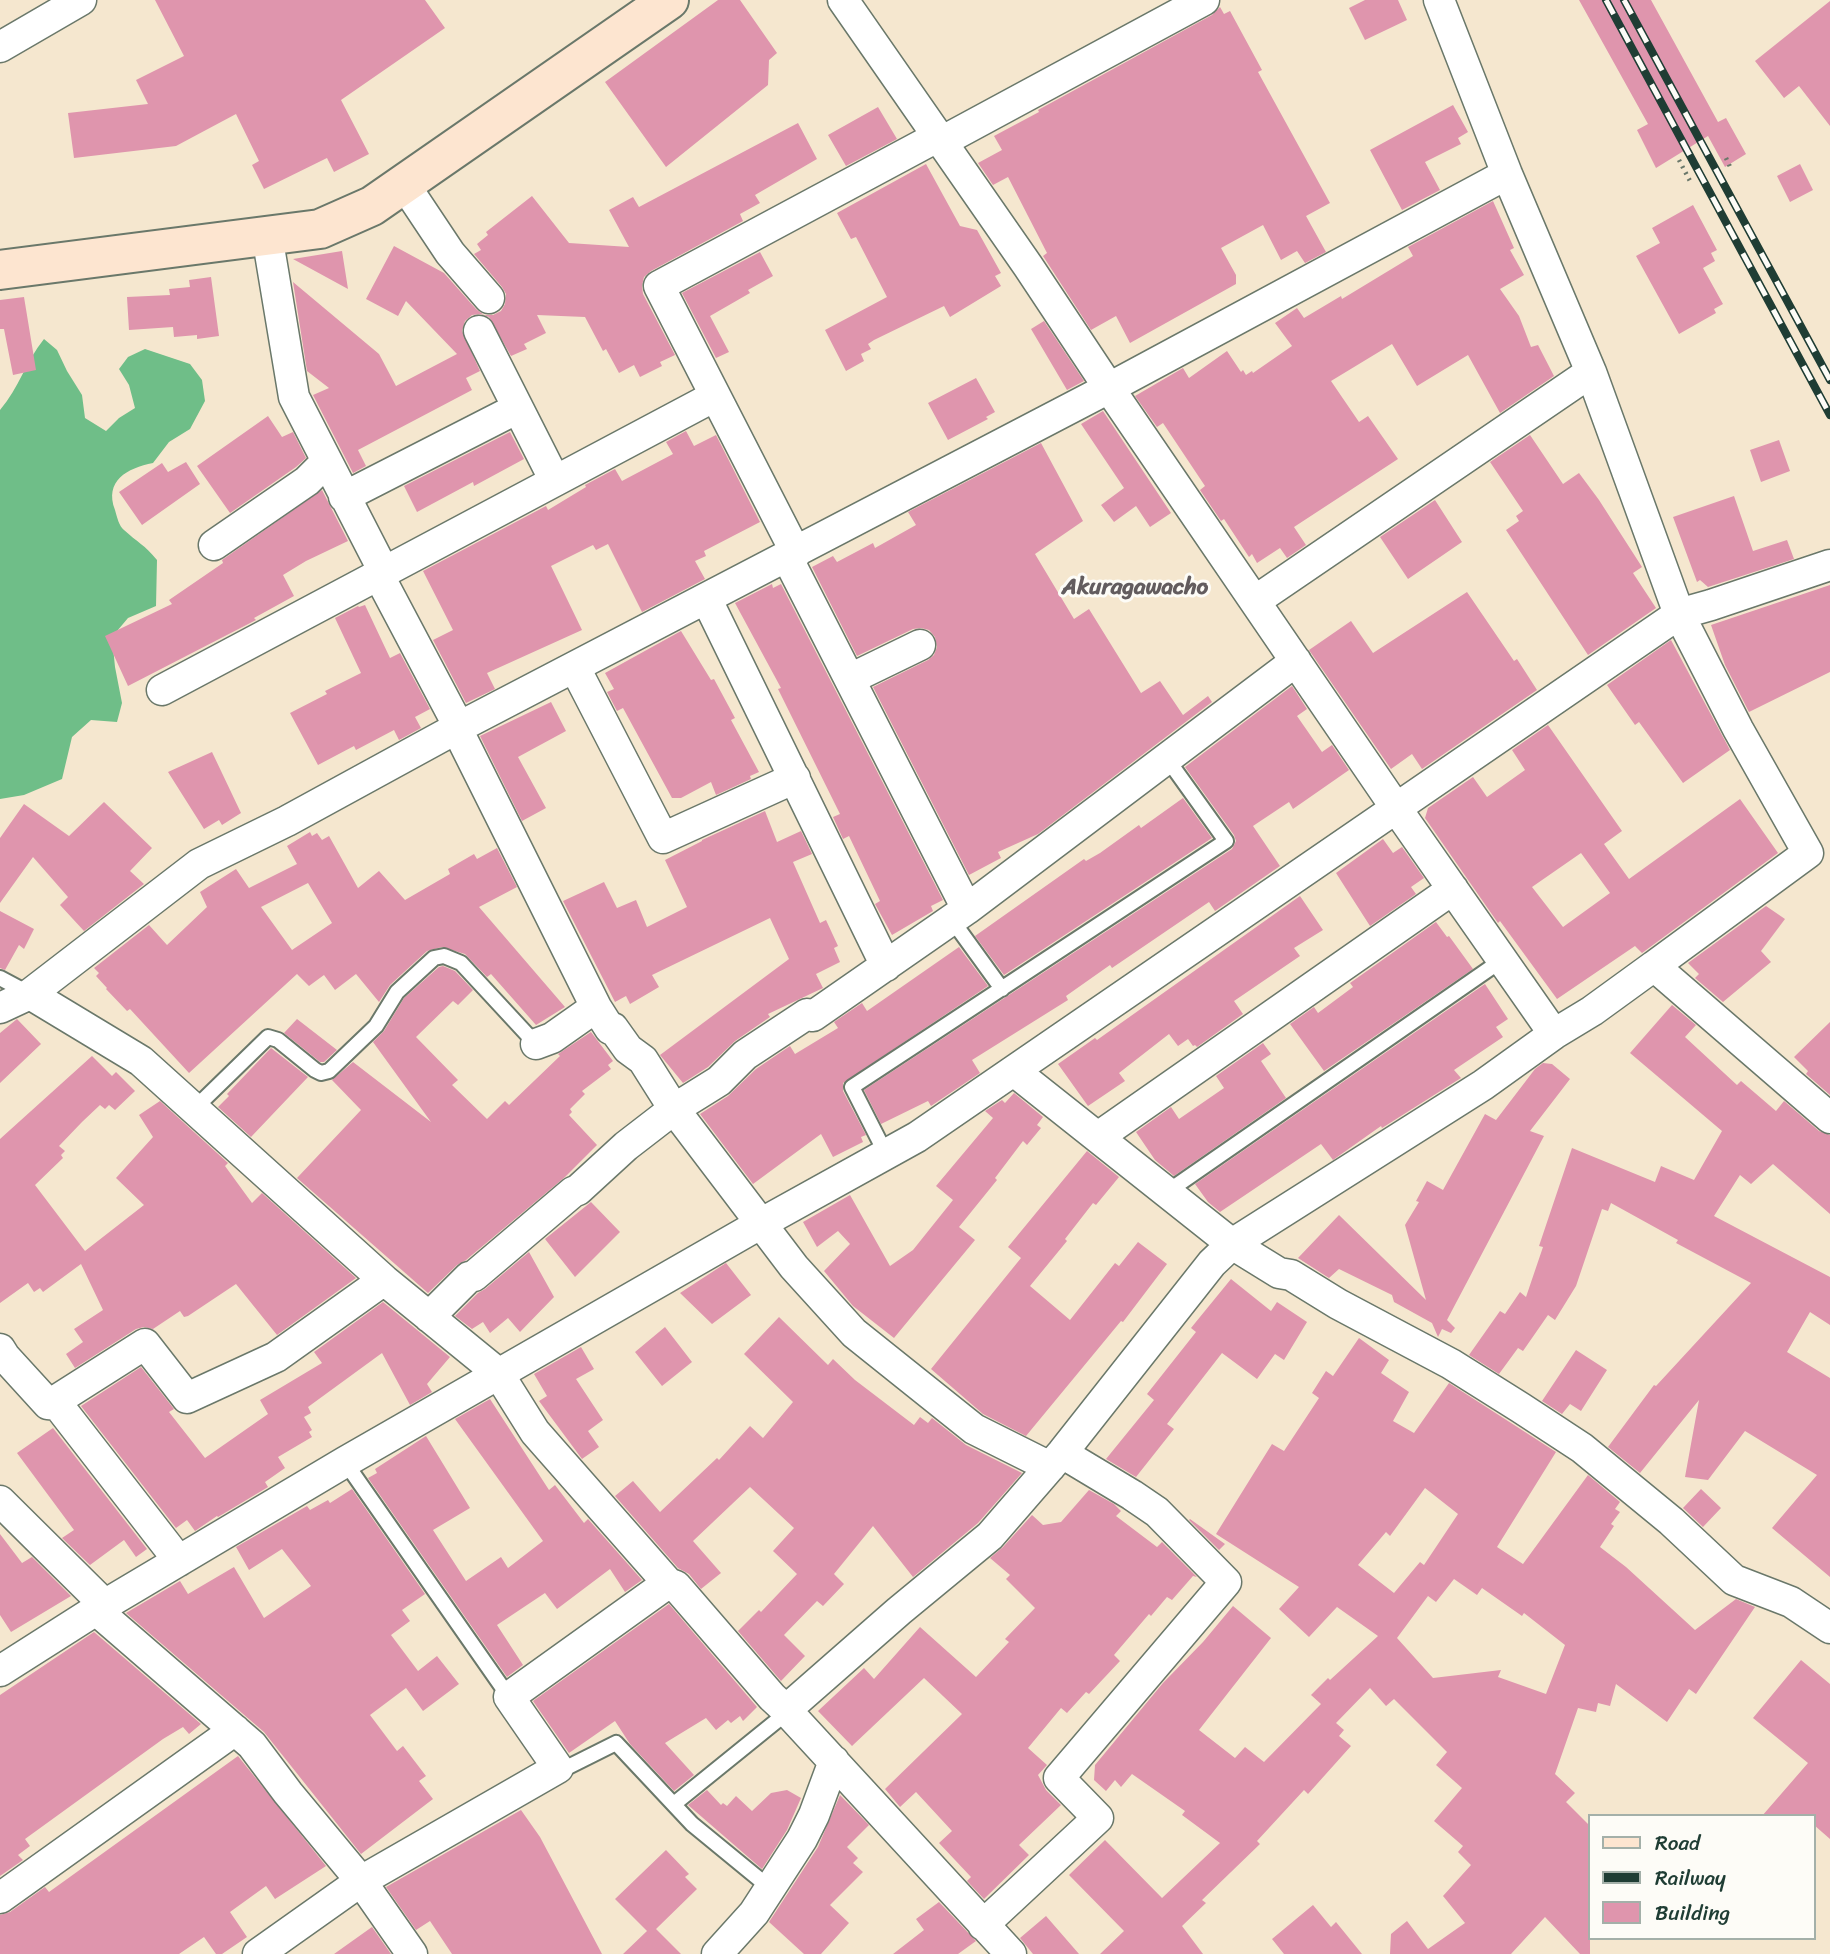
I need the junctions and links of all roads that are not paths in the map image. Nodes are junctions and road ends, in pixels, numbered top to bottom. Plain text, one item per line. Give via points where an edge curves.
1 (81, 0) edge
2 (668, 0) edge
3 (843, 0) edge
4 (1204, 0) edge
5 (1439, 0) edge
6 (0, 47) edge
7 (939, 140) junction
8 (1507, 174) junction
9 (404, 184) junction
10 (267, 235) junction
11 (0, 270) edge
12 (489, 298) dead end
13 (479, 331) dead end
14 (1591, 372) junction
15 (1109, 388) junction
16 (715, 396) junction
17 (517, 408) junction
18 (326, 462) junction
19 (555, 481) junction
20 (344, 497) junction
21 (214, 545) dead end
22 (792, 555) junction
23 (1830, 565) edge
24 (381, 573) junction
25 (707, 600) junction
26 (1255, 601) junction
27 (1679, 614) junction
28 (919, 645) dead end
29 (1296, 662) junction
30 (575, 668) junction
31 (850, 679) junction
32 (162, 690) dead end
33 (458, 728) junction
34 (1168, 760) junction
35 (795, 778) junction
36 (1396, 808) junction
37 (1453, 889) junction
38 (960, 915) junction
39 (1502, 960) junction
40 (886, 966) junction
41 (1654, 966) junction
42 (0, 978) edge
43 (1002, 989) junction
44 (30, 994) junction
45 (596, 1007) junction
46 (0, 1008) edge
47 (1554, 1034) junction
48 (536, 1044) joint
49 (1014, 1071) junction
50 (194, 1109) junction
51 (674, 1109) junction
52 (1830, 1118) edge
53 (1098, 1137) junction
54 (886, 1154) junction
55 (1167, 1192) junction
56 (760, 1224) junction
57 (1233, 1244) junction
58 (384, 1280) junction
59 (429, 1317) junction
60 (0, 1349) edge
61 (498, 1373) junction
62 (58, 1405) junction
63 (1056, 1460) junction
64 (345, 1462) junction
65 (0, 1501) edge
66 (179, 1561) junction
67 (668, 1583) junction
68 (100, 1608) junction
69 (1828, 1622) edge
70 (0, 1671) edge
71 (509, 1697) junction
72 (786, 1710) junction
73 (235, 1730) junction
74 (834, 1761) junction
75 (558, 1768) junction
76 (674, 1804) junction
77 (361, 1881) junction
78 (770, 1888) junction
79 (0, 1898) edge
80 (984, 1925) junction
81 (258, 1954) edge
82 (412, 1954) edge
83 (717, 1954) edge
84 (1011, 1954) edge

1 - 6 street
2 - 9 street
3 - 7 street
4 - 7 street
5 - 8 street
7 - 15 street
7 - 16 street via 659,286
8 - 14 street
8 - 15 street
9 - 10 street via 372,206 320,229
9 - 12 street via 450,253
10 - 11 street
10 - 18 street via 294,397
13 - 17 street
14 - 26 street
14 - 27 street
15 - 22 street
15 - 26 street
16 - 19 street
16 - 22 street
17 - 19 street
17 - 20 street
18 - 20 street
18 - 21 street via 307,481
19 - 24 street
20 - 24 street
22 - 25 street
22 - 31 street
23 - 27 street
24 - 32 street
24 - 33 street
25 - 30 street
25 - 35 street
26 - 29 street
27 - 36 street
27 - 41 street via 1808,853
28 - 31 street
29 - 34 street
29 - 36 street
30 - 33 street
30 - 35 street via 663,838
31 - 38 street
33 - 44 street via 199,864
33 - 45 street
34 - 38 street
34 - 43 lane via 1226,841
35 - 40 street
36 - 37 street
36 - 49 street
37 - 39 street
37 - 53 street
38 - 40 street
38 - 43 lane
39 - 47 street
39 - 55 lane
40 - 51 street via 745,1055 719,1080
41 - 47 street
41 - 52 street
42 - 44 lane
43 - 54 lane via 852,1087
44 - 46 street
44 - 50 street via 141,1061
45 - 48 street
45 - 51 street via 610,1029 643,1060
47 - 57 street via 1483,1085
48 - 50 lane via 461,963 444,956 434,958 397,992 376,1026 329,1070 315,1070 268,1037
49 - 53 street
49 - 54 street
50 - 58 street
51 - 56 street
51 - 59 street via 470,1277
53 - 55 street
54 - 56 street
55 - 57 street
56 - 61 street
56 - 63 street via 854,1333 974,1429
57 - 63 street via 1212,1263
57 - 69 street via 1451,1364 1582,1448 1734,1580
58 - 59 street
58 - 62 street via 276,1357 187,1398 145,1344 60,1398
59 - 61 street
60 - 62 street via 48,1404
61 - 64 street
61 - 67 street via 535,1432
62 - 66 street
63 - 72 street via 990,1536
63 - 80 street via 1132,1494 1157,1512 1226,1582 1059,1778 1098,1818
64 - 66 street
64 - 71 lane
65 - 68 street
66 - 68 street
67 - 71 street
67 - 72 street via 676,1586
68 - 70 street
68 - 73 street
71 - 75 street
72 - 74 street
72 - 76 lane
73 - 77 street
73 - 79 street
74 - 78 street via 802,1839
74 - 80 street
75 - 76 lane via 616,1743
75 - 77 street
76 - 78 lane
77 - 81 street
77 - 82 street
78 - 83 street
80 - 84 street

